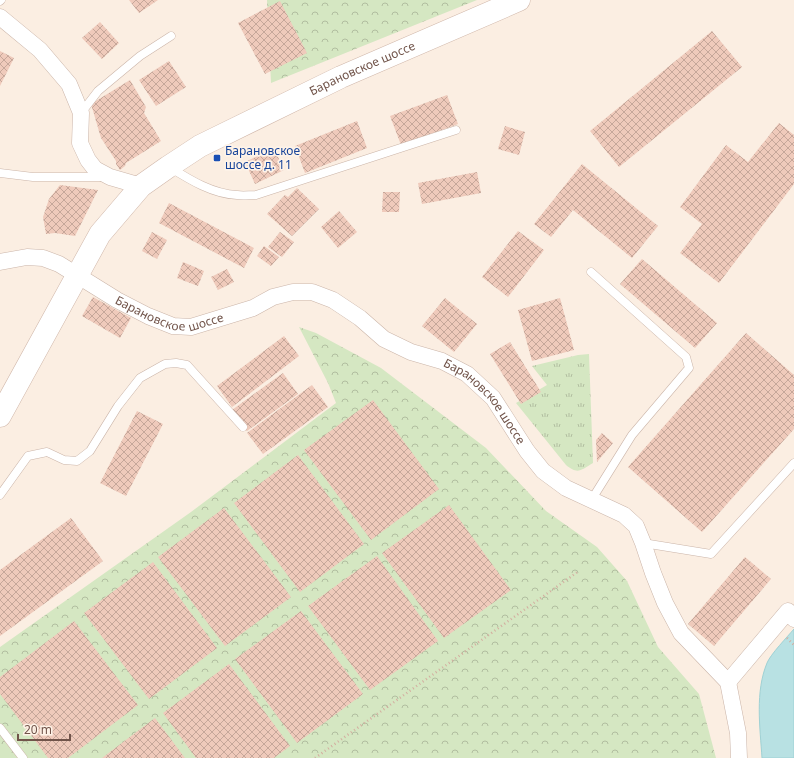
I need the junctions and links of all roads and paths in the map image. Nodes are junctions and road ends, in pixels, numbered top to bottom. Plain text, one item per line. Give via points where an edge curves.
1 (519, 0) edge
2 (0, 17) edge
3 (171, 36) dead end
4 (81, 113) junction
5 (456, 130) dead end
6 (168, 167) junction
7 (0, 173) edge
8 (110, 177) junction
9 (142, 186) junction
10 (0, 262) edge
11 (591, 272) dead end
12 (78, 276) junction
13 (0, 416) edge
14 (243, 427) dead end
15 (794, 463) edge
16 (0, 495) edge
17 (592, 499) junction
18 (644, 542) junction
19 (579, 571) dead end
20 (792, 611) edge
21 (785, 635) dead end
22 (794, 645) edge
23 (728, 682) junction
24 (0, 728) edge
25 (23, 758) edge
26 (315, 758) edge
27 (739, 758) edge

1 - 6 main road, Барановское шоссе via 341,77 200,146
2 - 4 street via 40,50 70,84
3 - 4 lane via 140,56 98,91
4 - 8 street via 80,143 95,169
5 - 6 lane via 256,195 236,195 218,191
6 - 9 main road, Барановское шоссе
7 - 8 lane via 33,177
8 - 9 street
9 - 12 main road, Барановское шоссе via 100,234
10 - 12 street, Барановское шоссе via 27,257 42,258 59,264
11 - 17 lane via 686,357 689,368 632,435
12 - 13 main road, Барановское шоссе
12 - 17 street, Барановское шоссе via 117,300 173,326 191,327 253,308 273,297 293,292 312,292 333,300 360,318 384,339 411,352 442,361 467,374 493,398 543,471 566,488
14 - 16 lane via 187,365 165,364 140,378 118,406 90,450 77,461 64,460 47,452 28,456
15 - 18 lane via 711,554
17 - 18 street, Барановское шоссе via 624,515 636,526
18 - 23 street, Барановское шоссе via 653,573 682,633
19 - 26 path
20 - 23 street
21 - 22 path
23 - 27 street via 738,733
24 - 25 lane

